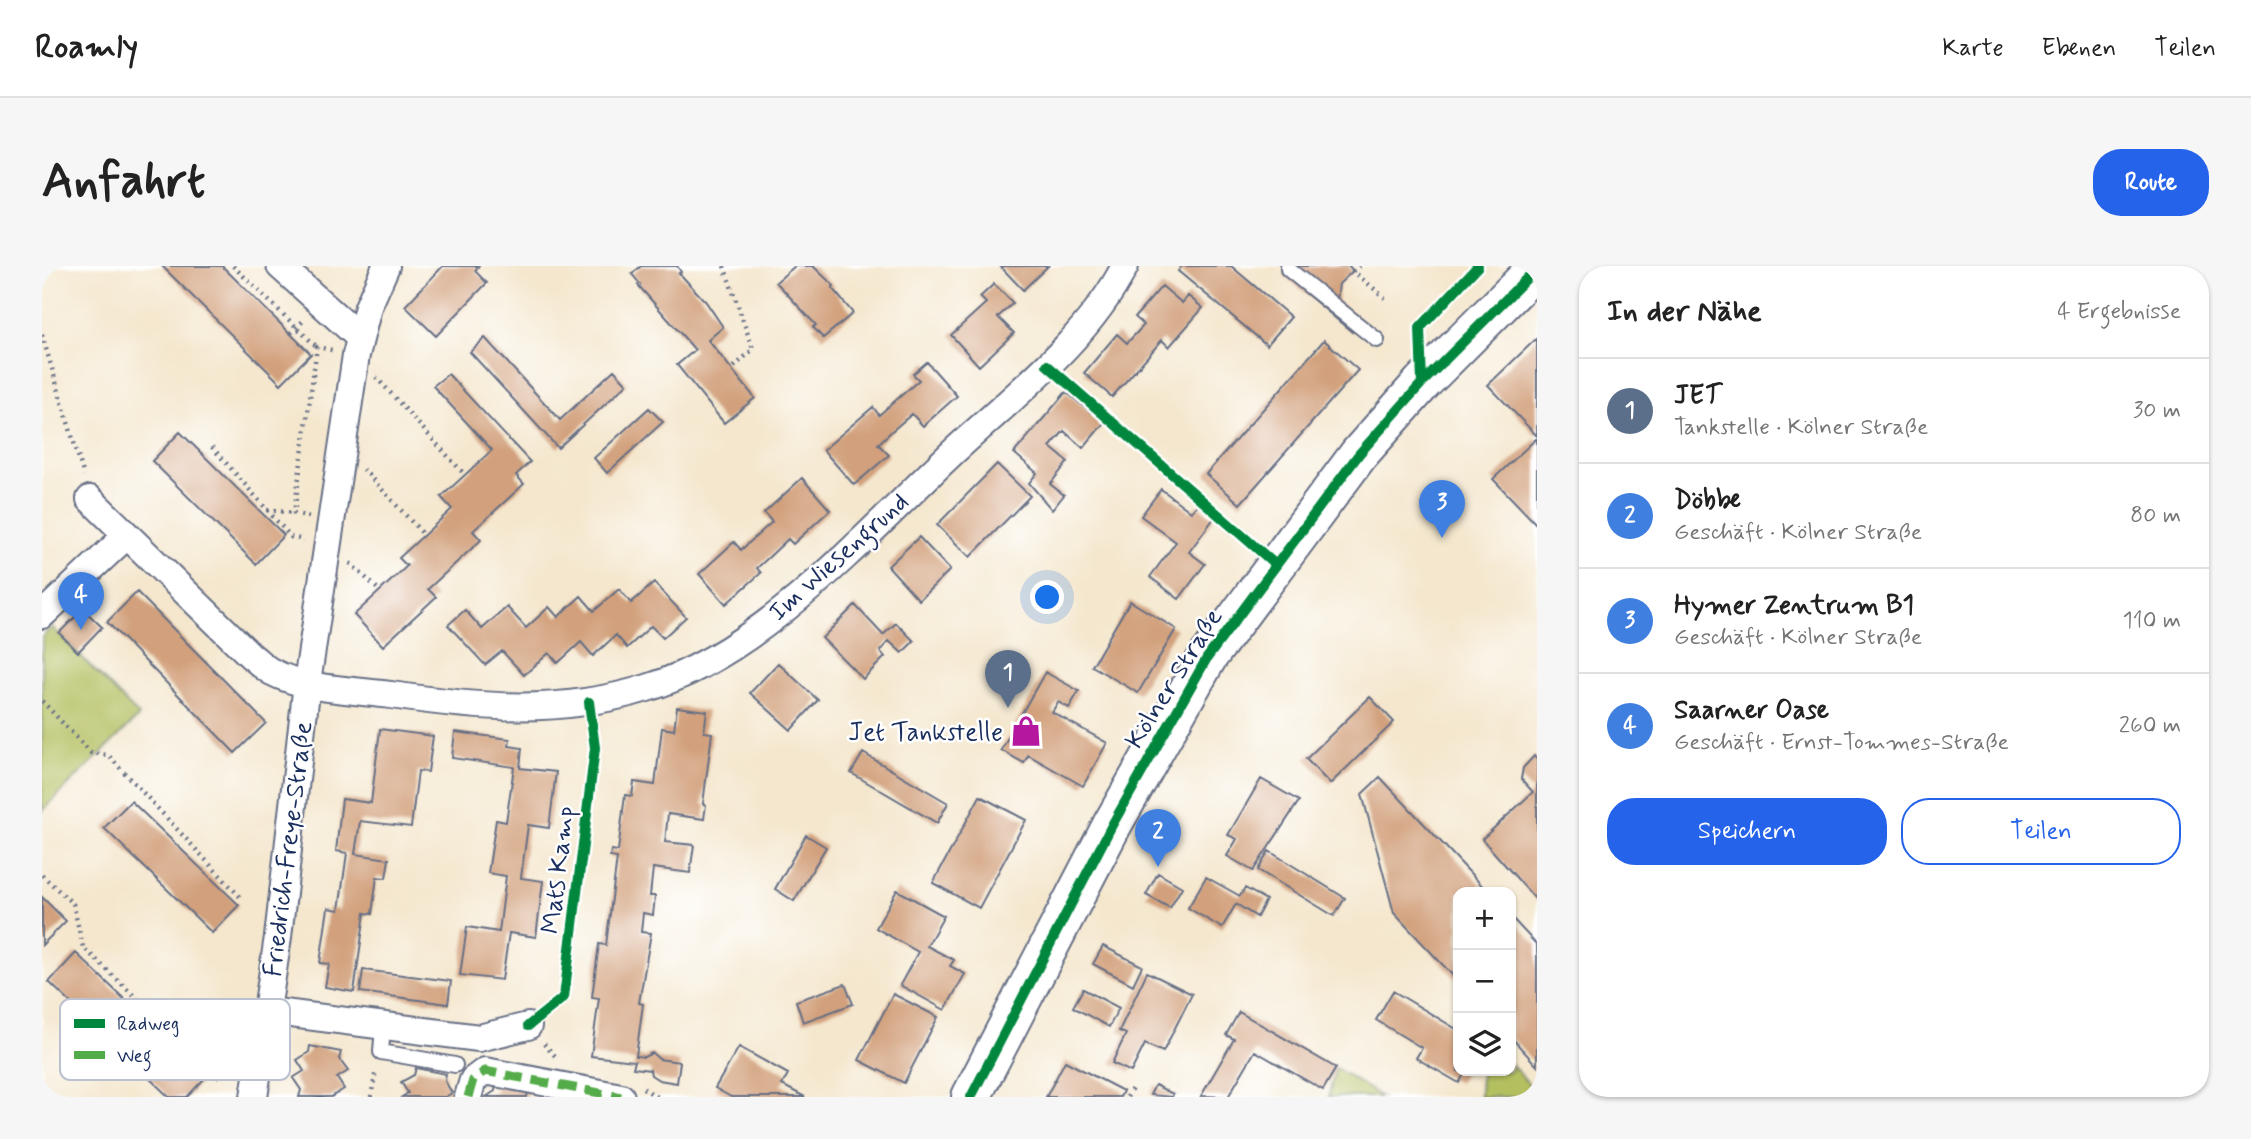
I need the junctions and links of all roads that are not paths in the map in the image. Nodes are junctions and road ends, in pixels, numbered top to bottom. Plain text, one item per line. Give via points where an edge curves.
1 (280, 266) edge
2 (386, 266) edge
3 (1125, 266) edge
4 (1288, 266) edge
5 (1537, 268) edge
6 (352, 339) junction
7 (1377, 340) dead end
8 (90, 499) road end
9 (126, 536) junction
10 (42, 615) edge
11 (307, 683) junction
12 (270, 999) edge
13 (290, 1015) edge
14 (383, 1026) junction
15 (528, 1026) road end
16 (455, 1065) dead end
17 (468, 1097) edge
18 (621, 1097) edge
19 (971, 1097) edge

1 - 6 street
2 - 6 street, Friedrich-Freye-Straße
3 - 11 street, Im Wiesengrund via 1110,296 1047,365 784,610 716,656 649,688 589,702 527,709 462,705
4 - 7 lane
5 - 19 main road, Kölner Straße via 1422,383 1359,454 1207,658 1112,825
6 - 11 street, Friedrich-Freye-Straße via 342,447
8 - 9 street, Friedrich-Freye-Straße
9 - 10 street
9 - 11 street, Friedrich-Freye-Straße via 251,656 272,672
11 - 12 street, Friedrich-Freye-Straße
13 - 14 street
14 - 15 street via 480,1038
14 - 16 lane via 381,1052
17 - 18 street via 473,1080 485,1070

